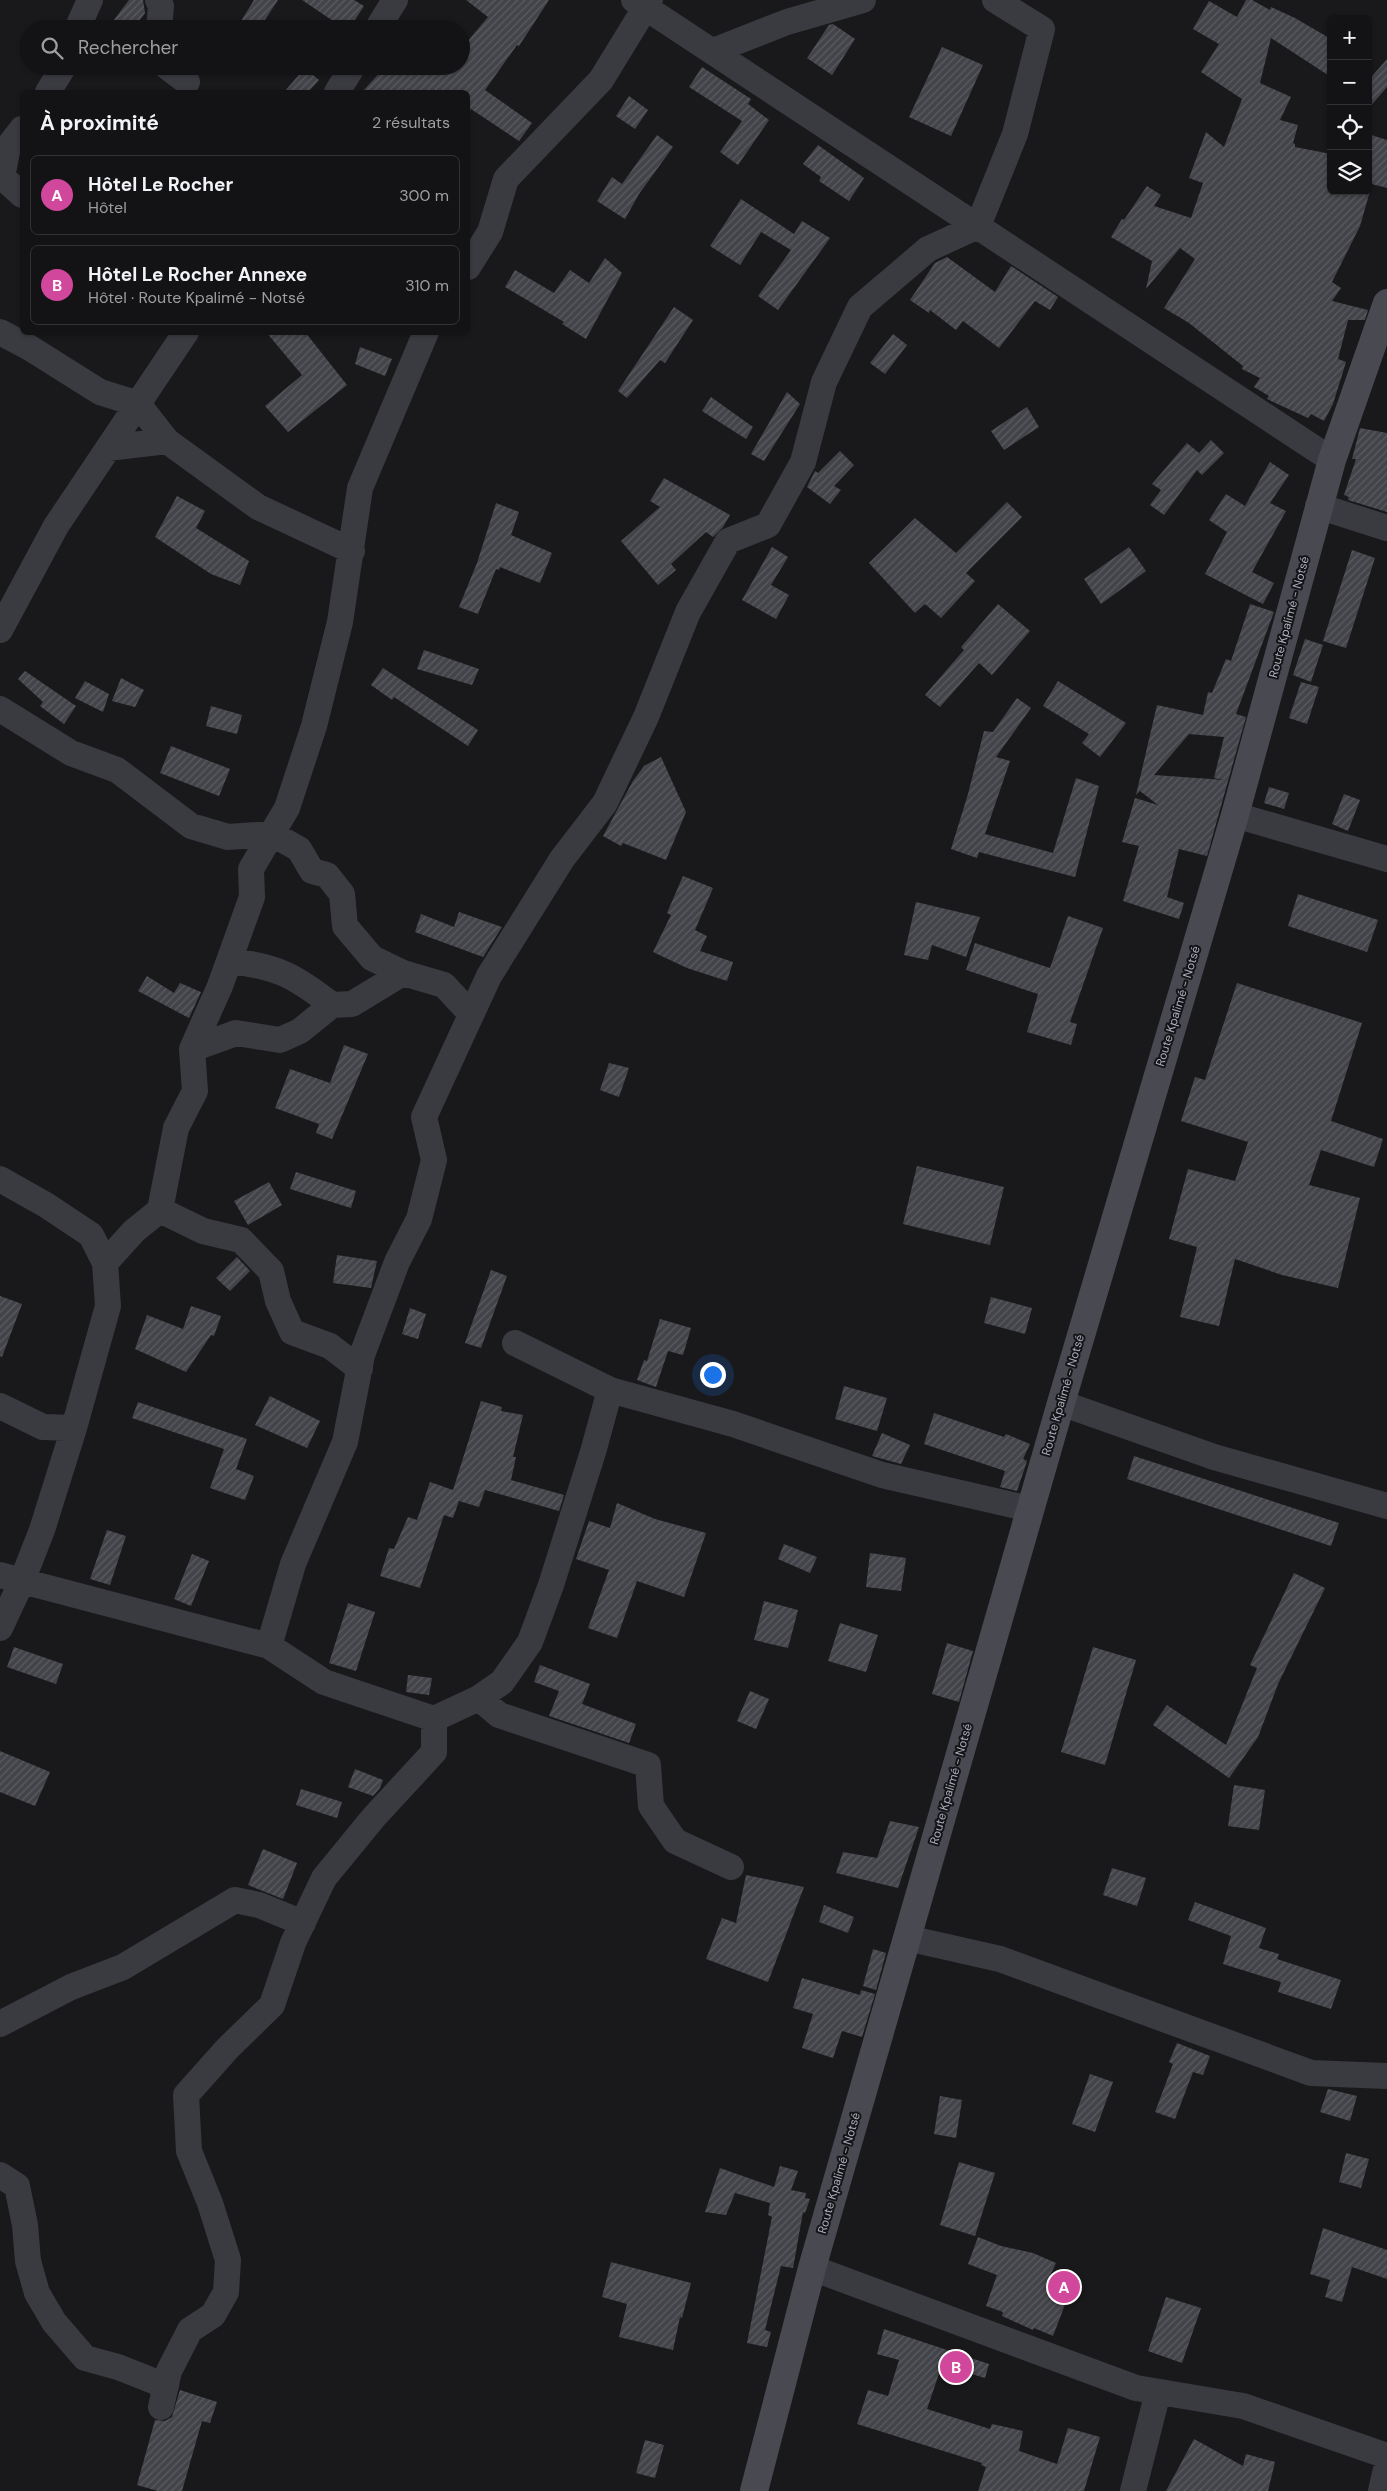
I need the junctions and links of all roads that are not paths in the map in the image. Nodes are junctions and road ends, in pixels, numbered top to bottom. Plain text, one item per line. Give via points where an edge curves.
1 (90, 0) edge
2 (158, 0) edge
3 (395, 0) edge
4 (863, 0) edge
5 (995, 0) edge
6 (643, 2) edge
7 (81, 20) edge
8 (160, 20) edge
9 (383, 20) edge
10 (713, 51) junction
11 (58, 75) edge
12 (178, 75) edge
13 (347, 75) edge
14 (187, 82) dead end
15 (49, 90) edge
16 (337, 90) edge
17 (20, 132) edge
18 (1, 176) edge
19 (20, 193) edge
20 (978, 226) junction
21 (470, 264) edge
22 (1387, 303) edge
23 (0, 332) edge
24 (184, 335) edge
25 (425, 335) edge
26 (138, 404) junction
27 (167, 441) junction
28 (108, 448) junction
29 (1332, 460) junction
30 (1318, 506) junction
31 (1387, 528) edge
32 (352, 551) junction
33 (0, 630) edge
34 (0, 709) edge
35 (1235, 815) junction
36 (272, 834) junction
37 (1387, 859) edge
38 (230, 961) junction
39 (404, 973) junction
40 (332, 1005) junction
41 (471, 1014) junction
42 (192, 1049) junction
43 (0, 1179) edge
44 (160, 1210) junction
45 (105, 1264) junction
46 (515, 1342) dead end
47 (360, 1369) junction
48 (610, 1390) junction
49 (1061, 1403) junction
50 (0, 1406) edge
51 (74, 1428) junction
52 (1387, 1506) edge
53 (1030, 1509) junction
54 (9, 1591) edge
55 (0, 1628) edge
56 (269, 1646) junction
57 (479, 1698) junction
58 (434, 1719) junction
59 (731, 1867) dead end
60 (302, 1923) junction
61 (907, 1938) junction
62 (0, 2024) edge
63 (1387, 2076) edge
64 (0, 2175) edge
65 (812, 2268) junction
66 (1158, 2392) junction
67 (1387, 2456) edge
68 (1387, 2466) edge
69 (754, 2491) edge
70 (1133, 2491) edge
71 (1381, 2491) edge

1 - 7 street
2 - 8 street
3 - 9 street
4 - 10 street via 787,22
5 - 20 street via 1042,29 1015,134
6 - 10 street
6 - 21 street via 601,80 506,179 490,232
10 - 20 street
11 - 15 street
12 - 14 street
13 - 16 street
17 - 18 street via 8,147
18 - 19 street
20 - 29 street
20 - 41 street via 928,249 860,307 824,382 803,462 768,525 728,541 688,612 646,716 605,803 562,859 489,976
22 - 29 main road, Route Kpalimé - Notsé
23 - 26 street via 100,392
24 - 26 street
25 - 32 street via 360,488
26 - 27 street
26 - 28 street
27 - 28 street
27 - 32 street via 258,507
28 - 33 street via 56,526
29 - 30 main road, Route Kpalimé - Notsé
30 - 31 street
30 - 35 main road, Route Kpalimé - Notsé
32 - 36 street via 340,622 314,726 287,808
34 - 36 street via 71,753 117,770 192,826 228,837
35 - 37 street
35 - 49 main road, Route Kpalimé - Notsé
36 - 38 street via 251,869 252,896
36 - 39 street via 299,849 312,871 327,875 342,894 345,926 372,958
38 - 40 street via 261,964 302,981
38 - 42 street
39 - 40 street via 352,1004
39 - 41 street via 444,985
40 - 42 street via 300,1031 280,1040 236,1034
41 - 47 street via 424,1117 434,1160 420,1219 397,1262 362,1355
42 - 44 street via 195,1090 176,1128
43 - 45 street via 91,1235
44 - 45 street via 134,1231
44 - 47 street via 203,1231 241,1240 271,1271 278,1301 292,1332 330,1346
45 - 51 street via 108,1306
46 - 48 street
47 - 56 street via 345,1442 293,1564
48 - 53 street via 732,1424 882,1475
48 - 57 street via 551,1585 530,1642 502,1682
49 - 52 street via 1214,1457
49 - 53 main road, Route Kpalimé - Notsé
50 - 51 street via 43,1427
51 - 54 street via 42,1530
53 - 61 main road, Route Kpalimé - Notsé
54 - 55 street
54 - 56 street via 155,1618
56 - 58 street via 324,1682
57 - 58 street
57 - 59 street via 499,1714 648,1765 651,1806 675,1842
58 - 60 street via 434,1752 324,1878
60 - 62 street via 259,1905 235,1900 123,1967 71,1987
60 - 64 street via 272,2004 186,2095 190,2151 228,2260 228,2276 226,2292 213,2315 190,2330 169,2371 164,2396 118,2367 85,2358 54,2322 35,2285 28,2261 17,2186
61 - 63 street via 1000,1959 1311,2073
61 - 65 main road, Route Kpalimé - Notsé
65 - 66 street via 1136,2388
65 - 69 main road, Route Kpalimé - Notsé
66 - 67 street via 1243,2406
66 - 70 street
68 - 71 street

